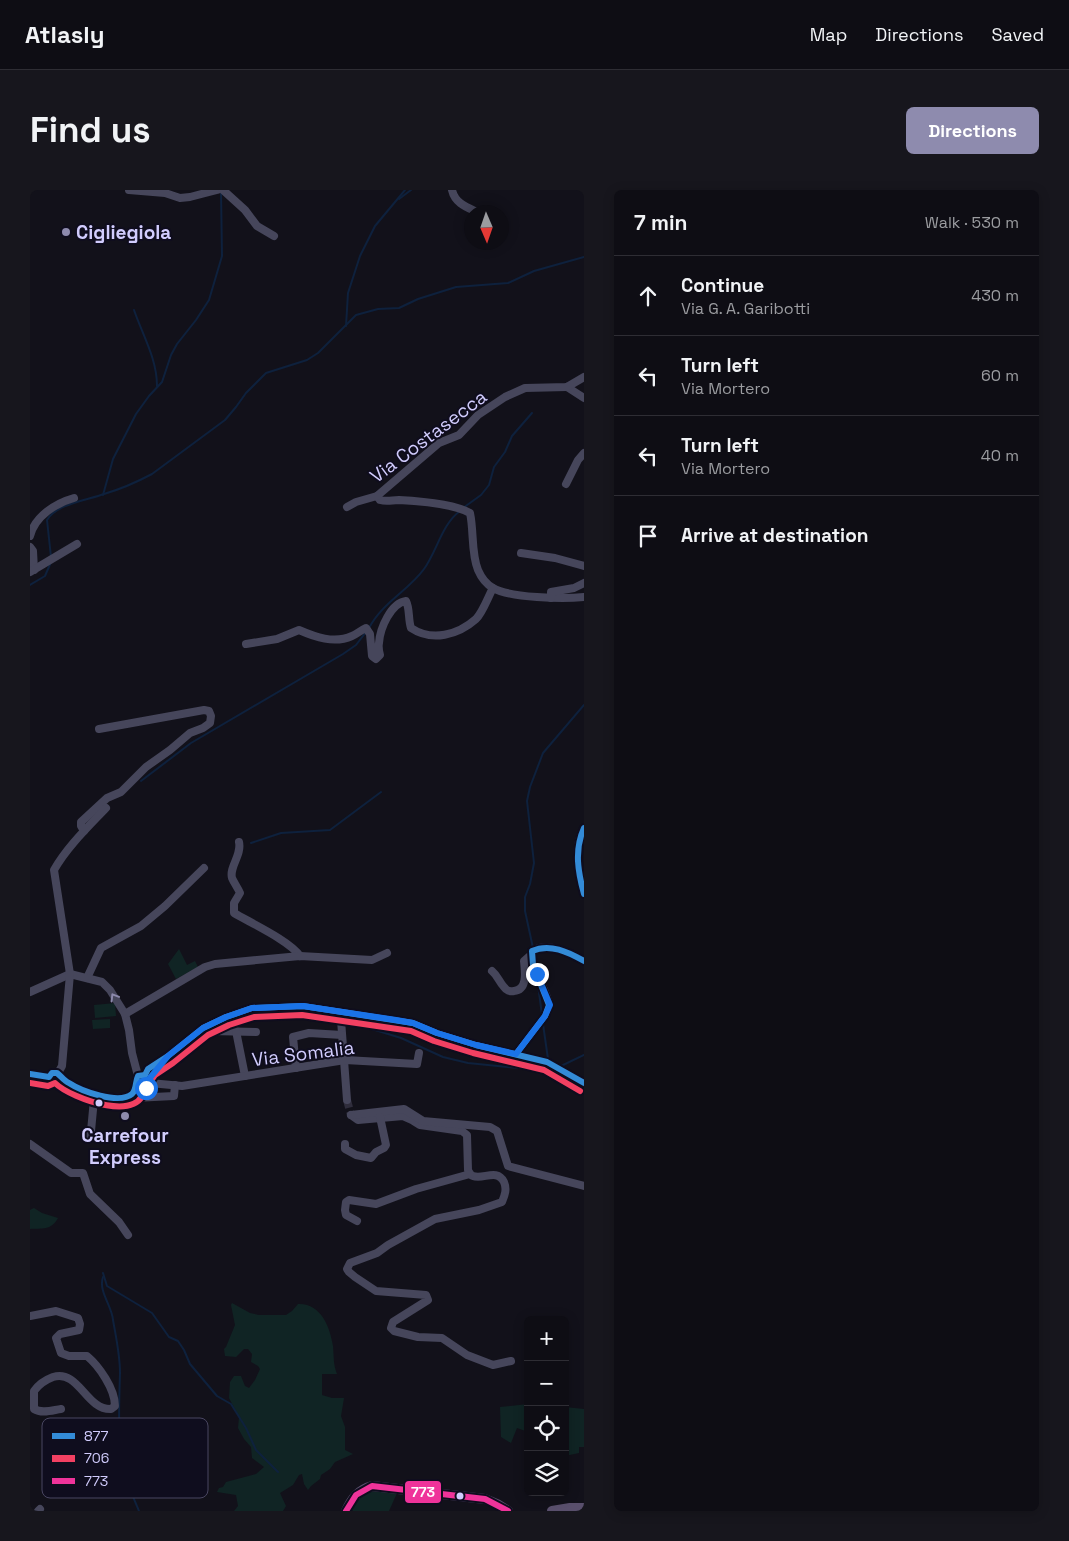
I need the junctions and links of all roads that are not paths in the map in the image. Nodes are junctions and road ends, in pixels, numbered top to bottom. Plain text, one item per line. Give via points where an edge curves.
1 (129, 190) edge
2 (217, 190) edge
3 (223, 190) edge
4 (453, 193) edge
5 (464, 206) edge
6 (274, 236) dead end
7 (584, 377) edge
8 (567, 387) junction
9 (584, 398) edge
10 (584, 453) edge
11 (566, 484) dead end
12 (377, 496) junction
13 (74, 498) dead end
14 (347, 507) dead end
15 (30, 536) edge
16 (77, 544) dead end
17 (30, 547) edge
18 (521, 553) dead end
19 (584, 566) edge
20 (32, 571) edge
21 (584, 583) edge
22 (493, 588) junction
23 (584, 597) edge
24 (551, 598) junction
25 (246, 644) dead end
26 (99, 729) dead end
27 (106, 808) dead end
28 (584, 828) edge
29 (84, 831) junction
30 (582, 840) edge
31 (239, 842) dead end
32 (204, 868) dead end
33 (584, 894) edge
34 (387, 954) dead end
35 (532, 954) junction
36 (300, 956) junction
37 (584, 961) edge
38 (492, 971) dead end
39 (70, 974) junction
40 (87, 978) junction
41 (30, 992) edge
42 (125, 1014) junction
43 (226, 1017) junction
44 (211, 1031) dead end
45 (236, 1031) junction
46 (256, 1032) dead end
47 (342, 1035) junction
48 (420, 1053) dead end
49 (516, 1054) junction
50 (344, 1060) junction
51 (296, 1068) junction
52 (30, 1074) edge
53 (147, 1076) junction
54 (245, 1076) junction
55 (59, 1077) junction
56 (50, 1079) junction
57 (30, 1081) edge
58 (584, 1083) edge
59 (179, 1085) junction
60 (138, 1087) junction
61 (134, 1098) junction
62 (94, 1099) junction
63 (347, 1100) tunnel mouth
64 (380, 1117) junction
65 (88, 1134) dead end
66 (30, 1144) edge
67 (345, 1144) dead end
68 (470, 1174) junction
69 (584, 1186) edge
70 (357, 1221) dead end
71 (128, 1235) dead end
72 (30, 1316) edge
73 (511, 1361) dead end
74 (32, 1390) edge
75 (61, 1409) dead end
76 (584, 1508) edge
77 (346, 1511) edge
78 (508, 1511) edge
79 (552, 1511) edge

1 - 2 street via 165,193 180,198
3 - 6 street via 257,226
4 - 5 street via 458,203
7 - 8 street, Via Costasecca
8 - 9 street
8 - 12 street, Via Costasecca via 525,388 505,397 478,415 459,435 439,443
10 - 11 street
12 - 14 street, Via Costasecca
12 - 22 street via 380,500 434,504 470,513 477,569
13 - 15 street via 50,510 36,524
16 - 20 street
17 - 20 street
18 - 19 street
21 - 24 street via 551,592
22 - 24 street via 506,593
22 - 25 street via 477,618 454,632 434,637 411,628 409,606 406,601 400,602 381,630 380,655 376,659 372,656 370,634 366,628 336,640 318,638 299,630 277,639
23 - 24 street
26 - 29 street via 204,710 209,710 211,716 210,723 190,733 120,792 107,798 82,822
27 - 29 street
28 - 30 street
29 - 39 street via 54,870
30 - 33 street via 578,865
31 - 36 street via 239,854 232,872 240,893 234,903 234,913 278,938
32 - 40 street via 141,926 101,948
34 - 36 street via 372,960
35 - 37 street via 535,949 544,947 566,951
35 - 38 street via 524,961 525,980 517,991 504,987
35 - 49 street via 533,966 550,1005
36 - 42 street via 205,967
39 - 40 street
39 - 41 street
39 - 55 street
42 -> 40 street via 102,982
42 - 53 street via 132,1053
43 - 47 street via 258,1012 306,1014 341,1020
43 - 49 street via 252,1008 303,1006 333,1009 413,1023
43 - 53 street via 203,1028
44 - 45 street
45 - 46 street
45 - 54 street
47 - 50 street
47 - 51 street via 309,1033 293,1037
48 - 50 street, Via Somalia via 418,1064 411,1065
49 - 58 street via 547,1062
50 - 51 street, Via Somalia
50 - 63 street
51 - 54 street, Via Somalia
52 - 56 street
53 - 59 street
53 - 60 street via 136,1080
53 - 60 street via 146,1088
54 - 59 street, Via Somalia
55 - 56 street via 52,1073
55 - 60 street via 82,1090 110,1098 128,1097
55 - 62 street via 78,1093
56 - 57 street
59 - 61 street via 174,1096
60 - 61 street
61 - 62 street via 113,1104
62 - 65 street
64 - 67 street via 384,1148 371,1158 350,1152 345,1149
64 - 68 street via 403,1116 420,1125 462,1131 466,1135
64 - 69 street via 358,1120 351,1114 404,1109 423,1121 490,1127 497,1131 508,1166
66 - 71 street via 71,1173 83,1173 90,1194
68 - 70 street via 376,1204 349,1200 346,1202 346,1216
68 - 73 street via 502,1178 506,1184 502,1202 435,1219 377,1253 350,1263 347,1269 354,1278 376,1291 426,1295 428,1300 393,1322 394,1332 442,1338 492,1365
72 - 74 street via 56,1311 78,1318 79,1330 56,1338 60,1353 87,1356 94,1362 101,1370 115,1406 112,1409 101,1407 74,1381 61,1376 48,1379
74 - 75 street via 37,1411
76 - 79 main road
77 - 78 main road via 364,1488 382,1486 485,1499

